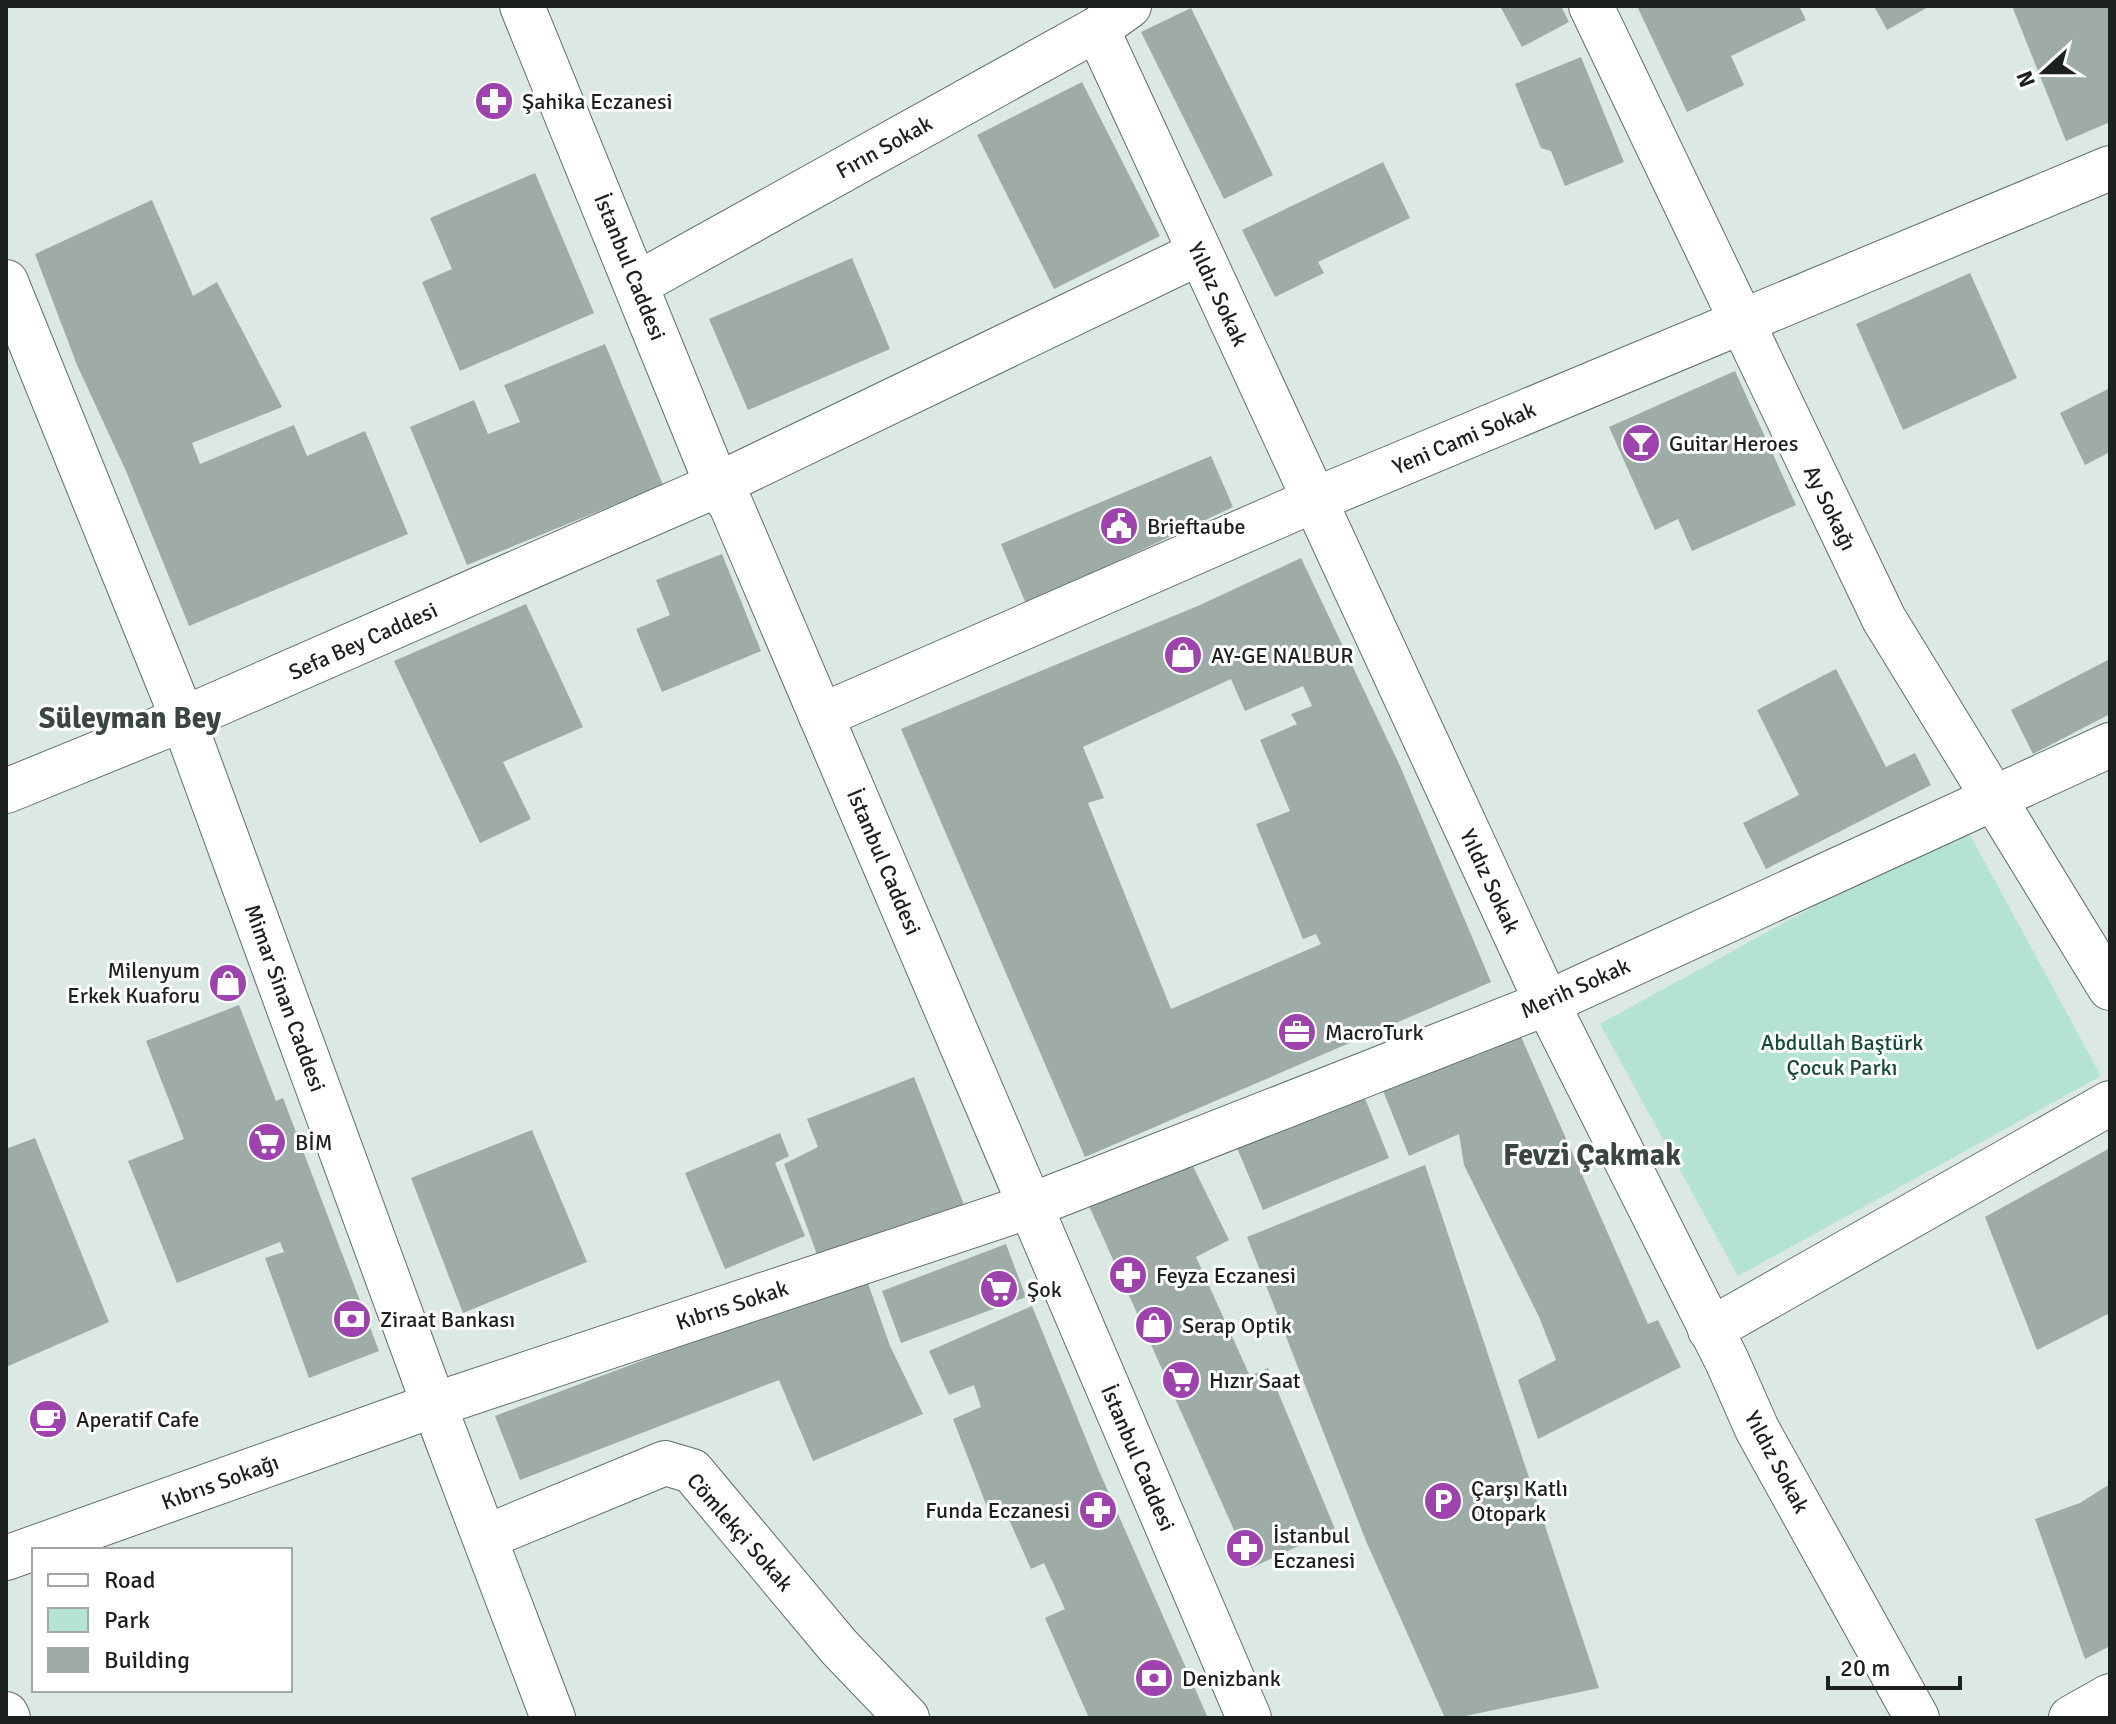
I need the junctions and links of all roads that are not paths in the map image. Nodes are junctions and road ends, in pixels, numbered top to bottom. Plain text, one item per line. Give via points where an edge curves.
1 (522, 6) edge
2 (1591, 6) edge
3 (1113, 17) edge
4 (2104, 183) edge
5 (1199, 253) junction
6 (6, 282) edge
7 (637, 284) junction
8 (1740, 322) junction
9 (717, 485) junction
10 (1312, 501) junction
11 (821, 716) junction
12 (183, 719) junction
13 (2110, 745) edge
14 (6, 791) edge
15 (1992, 797) junction
16 (2110, 988) edge
17 (1547, 1003) junction
18 (2110, 1103) edge
19 (1030, 1206) junction
20 (1710, 1330) junction
21 (434, 1405) junction
22 (486, 1537) junction
23 (34, 1548) edge
24 (32, 1549) edge
25 (6, 1558) edge
26 (2110, 1696) edge
27 (553, 1718) edge
28 (907, 1718) edge
29 (1249, 1718) edge
30 (1917, 1718) edge
31 (2071, 1718) edge

1 - 7 street, İstanbul Caddesi
2 - 8 street, Ay Sokağı
3 - 5 street, Yıldız Sokak
3 - 7 street, Fırın Sokak
4 - 8 street, Yeni Cami Sokak
5 - 9 street, Sefa Bey Caddesi
5 - 10 street, Yıldız Sokak
6 - 12 street, Mimar Sinan Caddesi
7 - 9 street, İstanbul Caddesi
8 - 10 street, Yeni Cami Sokak
8 - 15 street, Ay Sokağı via 1884,619
9 - 11 street, İstanbul Caddesi via 731,505
9 - 12 street, Sefa Bey Caddesi
10 - 11 street, Yeni Cami Sokak
10 - 17 street, Yıldız Sokak
11 - 19 street, İstanbul Caddesi
12 - 14 street, Sefa Bey Caddesi
12 - 21 street, Mimar Sinan Caddesi
13 - 15 street, Merih Sokak
15 - 16 street, Ay Sokağı
15 - 17 street, Merih Sokak
17 - 19 street, Merih Sokak
17 - 20 street, Yıldız Sokak
18 - 20 street
19 - 21 street, Kıbrıs Sokak
19 - 29 street, İstanbul Caddesi
20 - 30 street, Yıldız Sokak via 1757,1429
21 - 22 street, Mimar Sinan Caddesi
21 - 23 street, Kıbrıs Sokağı
22 - 27 street, Mimar Sinan Caddesi
22 - 28 street, Cömlekçi Sokak via 665,1463 692,1471 839,1647
24 - 25 street, Kıbrıs Sokağı
26 - 31 street

